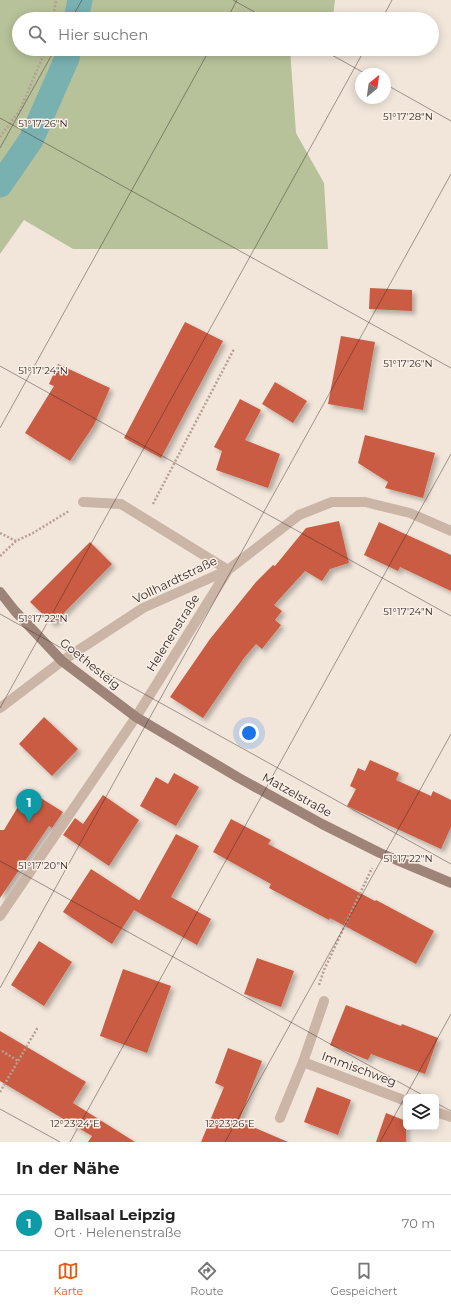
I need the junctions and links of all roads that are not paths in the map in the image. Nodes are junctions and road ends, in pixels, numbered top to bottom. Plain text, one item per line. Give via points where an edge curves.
1 (83, 502) road end
2 (451, 531) edge
3 (228, 570) junction
4 (0, 592) edge
5 (62, 661) junction
6 (0, 708) edge
7 (136, 717) junction
8 (451, 883) edge
9 (0, 916) edge
10 (324, 1001) road end
11 (303, 1062) junction
12 (403, 1100) edge
13 (439, 1113) edge
14 (451, 1117) edge
15 (280, 1118) dead end

1 - 3 street, Vollhardtstraße via 121,504
2 - 3 street, Helenenstraße via 410,513 365,502 332,502 299,515
3 - 5 street, Vollhardtstraße via 144,608
3 - 7 street, Helenenstraße
4 - 5 main road, Goethesteig
5 - 6 street, Vollhardtstraße
5 - 7 main road, Goethesteig
7 - 8 main road, Matzelstraße via 308,816 380,853
7 - 9 street, Helenenstraße
10 - 11 street, Immischweg
11 - 12 street, Immischweg
11 - 15 street, Immischweg
13 - 14 street

